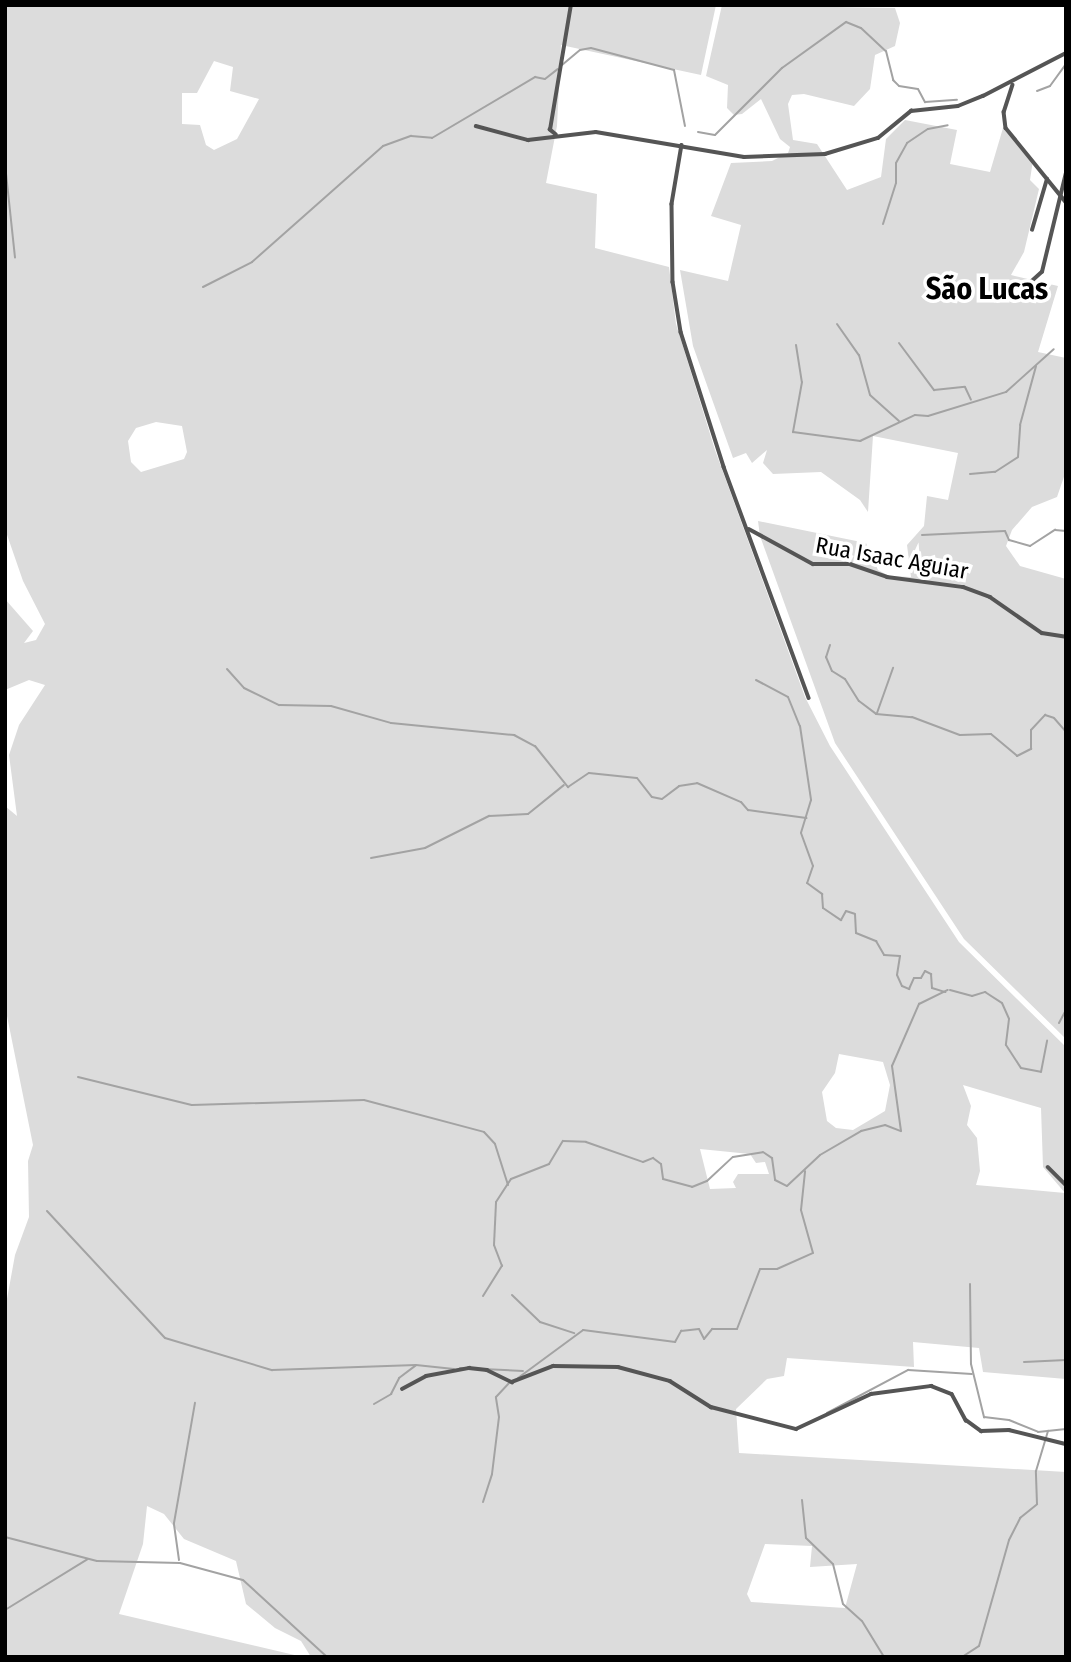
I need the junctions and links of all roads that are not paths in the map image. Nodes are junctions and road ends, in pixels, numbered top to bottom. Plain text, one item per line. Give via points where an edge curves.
1 (571, 5) edge
2 (1066, 53) edge
3 (1013, 83) junction
4 (476, 126) dead end
5 (558, 136) junction
6 (682, 145) junction
7 (1066, 173) edge
8 (1047, 179) junction
9 (1061, 196) junction
10 (1066, 202) edge
11 (1032, 230) dead end
12 (1024, 288) dead end
13 (749, 529) junction
14 (1066, 637) edge
15 (809, 698) dead end
16 (1048, 1167) dead end
17 (1066, 1185) edge
18 (402, 1389) dead end
19 (1066, 1444) edge

1 - 5 street via 551,130
2 - 3 street
3 - 6 street via 958,106 911,111 878,138 837,152 744,157
3 - 8 street via 1004,123
4 - 5 street via 528,140
5 - 6 street via 626,134
6 - 13 street via 672,231 673,282 681,332
7 - 9 street
8 - 9 street
8 - 11 street
9 - 10 street
9 - 12 street via 1042,272
13 - 14 street, Rua Isaac Aguiar via 813,564 849,564 887,577 962,587 990,597 1042,633
13 - 15 street
16 - 17 street
18 - 19 street via 426,1376 469,1367 516,1382 549,1367 618,1367 670,1381 712,1407 796,1429 871,1394 931,1387 952,1394 966,1420 981,1431 1009,1430

